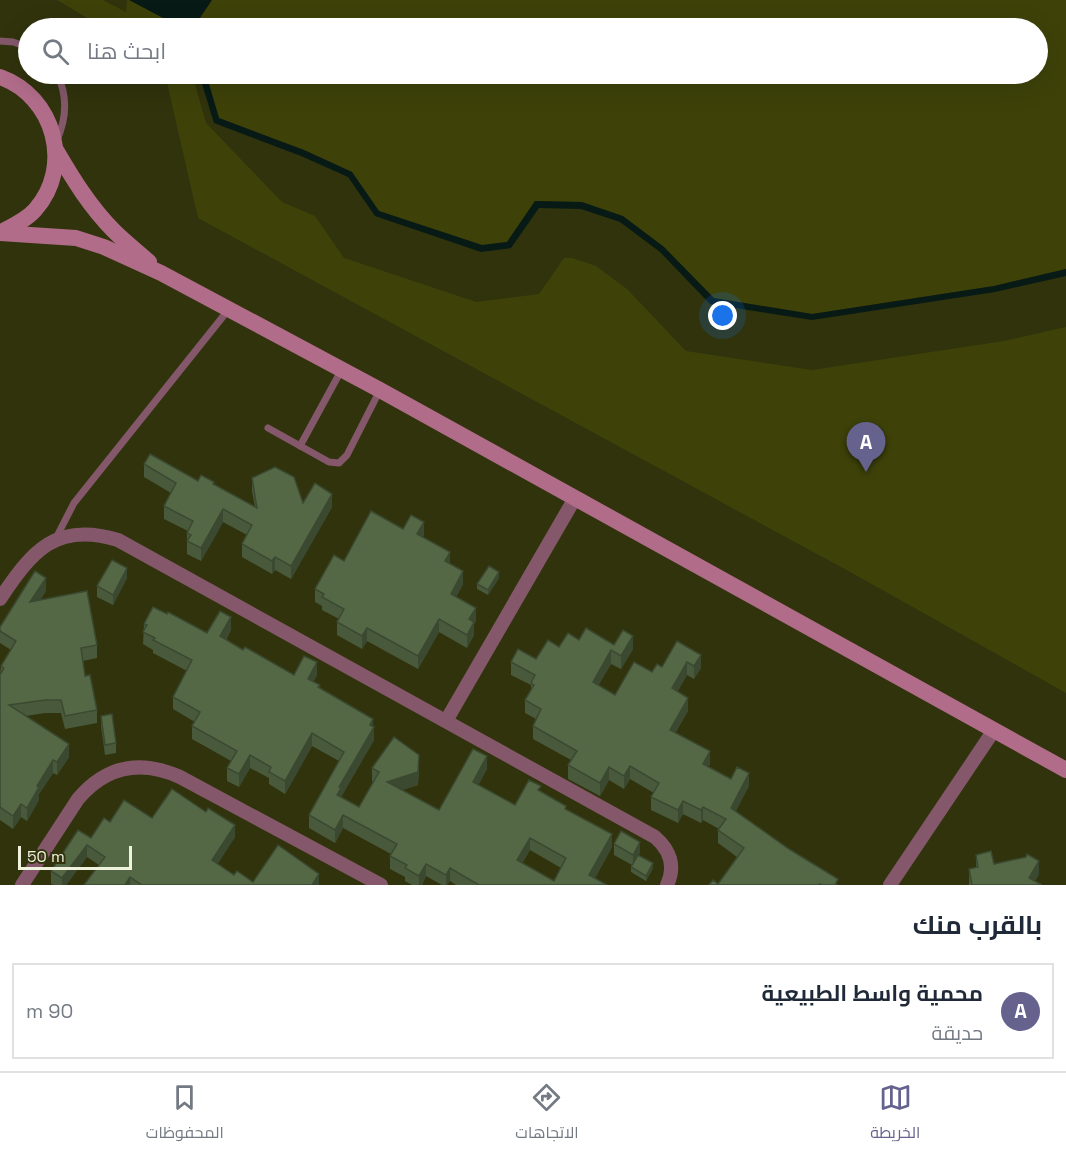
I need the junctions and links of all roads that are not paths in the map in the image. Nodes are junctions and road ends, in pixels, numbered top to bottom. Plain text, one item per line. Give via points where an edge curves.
1 (0, 41) edge
2 (18, 44) edge
3 (0, 77) edge
4 (61, 84) edge
5 (56, 146) junction
6 (0, 233) edge
7 (161, 273) junction
8 (229, 309) junction
9 (342, 369) junction
10 (380, 390) junction
11 (268, 428) dead end
12 (300, 446) junction
13 (575, 498) junction
14 (55, 540) junction
15 (0, 599) edge
16 (446, 721) junction
17 (994, 730) junction
18 (1066, 770) edge
19 (22, 885) edge
20 (381, 885) edge
21 (667, 885) edge
22 (890, 885) edge

1 - 2 lane
3 - 5 main road via 21,88 44,112
4 - 5 lane via 66,114
5 - 6 main road via 55,172 48,192 19,224
5 - 7 main road via 77,185 104,220
6 - 7 main road via 76,238
7 - 8 main road
8 - 9 main road
8 - 14 lane via 74,502
9 - 10 main road
9 - 12 lane
10 - 12 lane via 343,461 332,464
10 - 13 main road
11 - 12 lane
13 - 16 street
13 - 17 main road
14 - 15 street via 29,558
14 - 16 street via 87,534 118,540
16 - 21 street via 655,837 670,858
17 - 18 main road
17 - 22 street
19 - 20 street via 87,789 111,773 138,767 173,774

